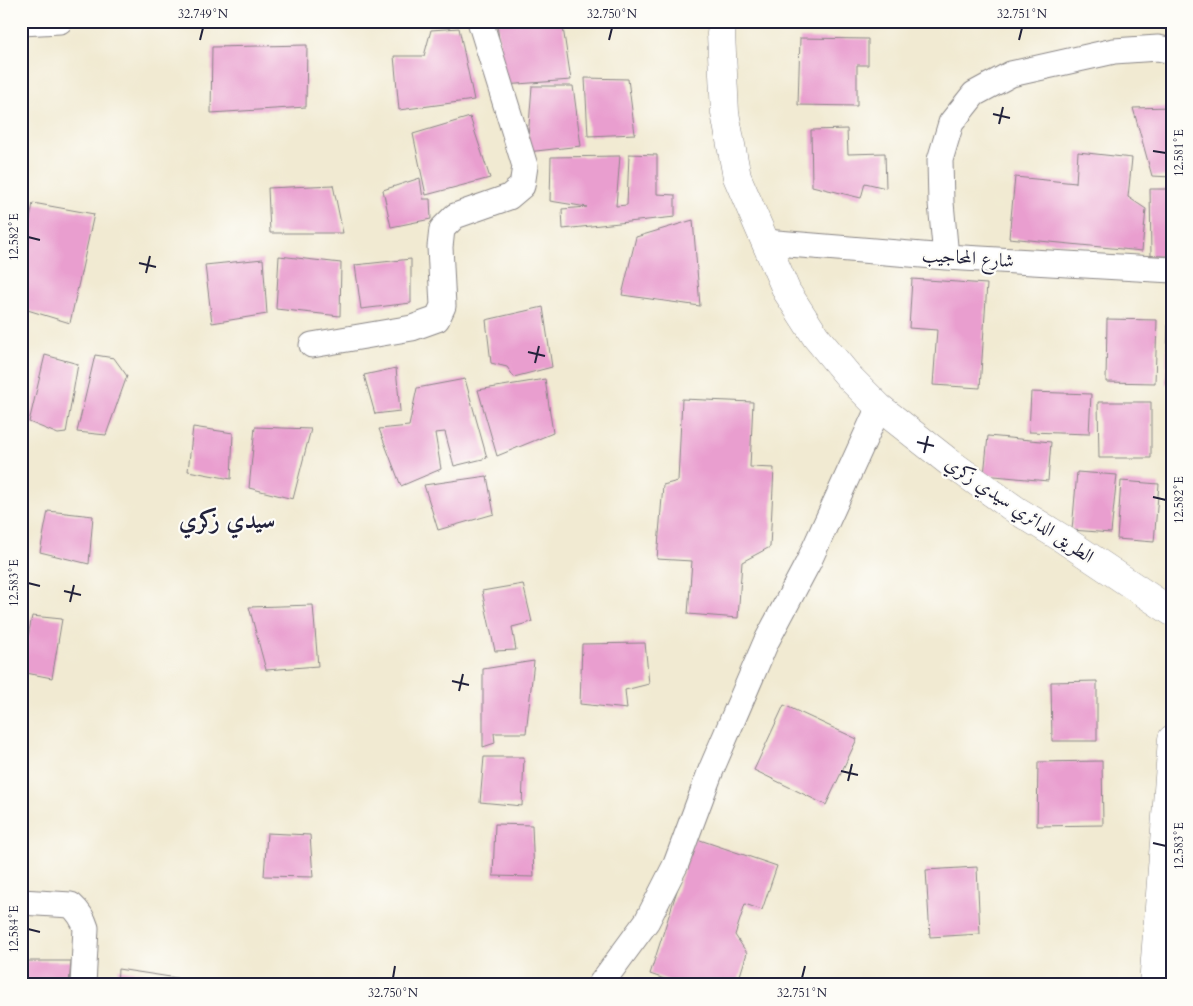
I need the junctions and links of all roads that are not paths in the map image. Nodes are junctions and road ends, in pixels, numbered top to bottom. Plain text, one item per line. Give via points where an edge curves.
1 (60, 21) edge
2 (480, 21) edge
3 (723, 21) edge
4 (21, 23) edge
5 (1172, 51) edge
6 (766, 242) junction
7 (946, 256) junction
8 (1172, 270) edge
9 (312, 346) dead end
10 (879, 407) junction
11 (1172, 612) edge
12 (1172, 738) edge
13 (21, 902) edge
14 (611, 982) edge
15 (83, 985) edge
16 (1153, 985) edge

1 - 4 street
2 - 9 street via 525,166 522,186 509,197 454,216 442,229 444,306 437,320 412,328
3 - 6 street, الطريق الدائري سيدي زكري via 725,113 738,177
5 - 7 street via 1158,48 1114,51 1011,74 974,94 951,123 940,160
6 - 7 street, شارع المحاجيب
6 - 10 street, الطريق الدائري سيدي زكري via 787,292 816,337
7 - 8 street, شارع المحاجيب
10 - 11 street, الطريق الدائري سيدي زكري via 1016,510
10 - 14 street via 808,563 766,642 711,770 676,864
12 - 16 street
13 - 15 street via 71,905 84,919

